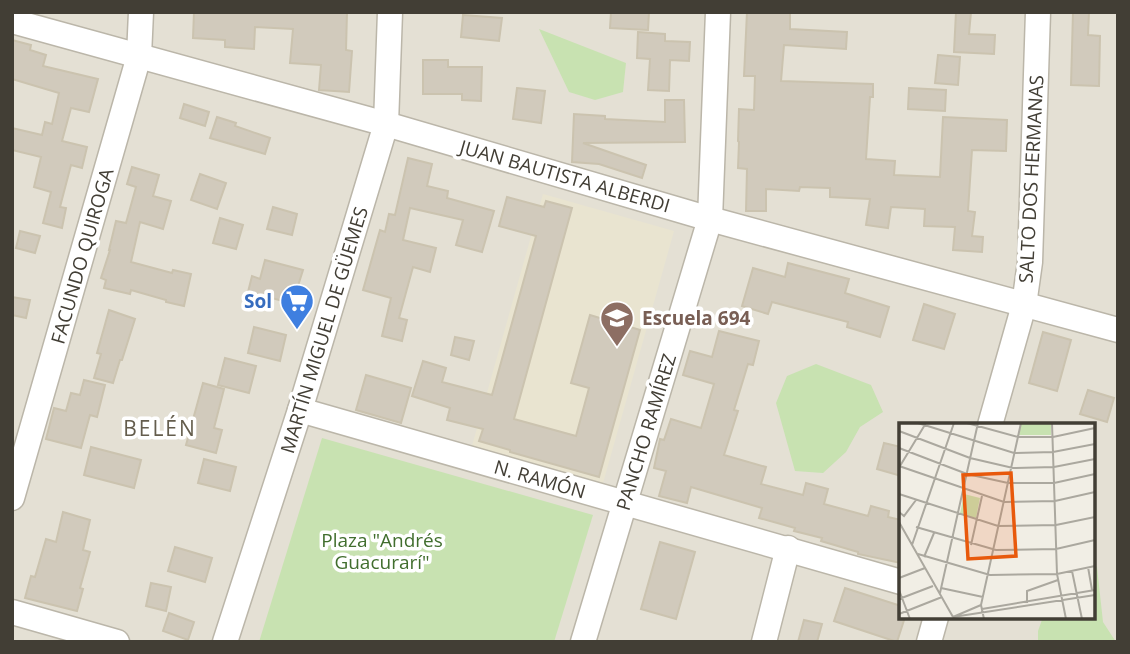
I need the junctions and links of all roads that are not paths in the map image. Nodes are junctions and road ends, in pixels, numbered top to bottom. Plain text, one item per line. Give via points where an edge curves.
1 (141, 12) edge
2 (390, 12) edge
3 (718, 12) edge
4 (1038, 12) edge
5 (12, 22) edge
6 (139, 56) junction
7 (386, 124) junction
8 (710, 219) junction
9 (1024, 305) junction
10 (1118, 330) edge
11 (300, 410) junction
12 (991, 423) edge
13 (12, 498) edge
14 (625, 503) junction
15 (788, 548) junction
16 (899, 581) edge
17 (12, 612) edge
18 (935, 619) edge
19 (117, 642) edge
20 (225, 642) edge
21 (583, 642) edge
22 (764, 642) edge
23 (929, 642) edge

1 - 6 street, FACUNDO QUIROGA
2 - 7 street, MARTÍN MIGUEL DE GÜEMES
3 - 8 street, PANCHO RAMÍREZ
4 - 9 street, SALTO DOS HERMANAS via 1030,261
5 - 6 street, JUAN BAUTISTA ALBERDI
6 - 7 street, JUAN BAUTISTA ALBERDI
6 - 13 street, FACUNDO QUIROGA
7 - 8 street, JUAN BAUTISTA ALBERDI
7 - 11 street, MARTÍN MIGUEL DE GÜEMES
8 - 9 street, JUAN BAUTISTA ALBERDI
8 - 14 street, PANCHO RAMÍREZ
9 - 10 street, JUAN BAUTISTA ALBERDI
9 - 12 street, SALTO DOS HERMANAS
11 - 14 street, N. RAMÓN
11 - 20 street, MARTÍN MIGUEL DE GÜEMES
14 - 15 street, N. RAMÓN
14 - 21 street, PANCHO RAMÍREZ
15 - 16 street, N. RAMÓN
15 - 22 street
17 - 19 street
18 - 23 street

